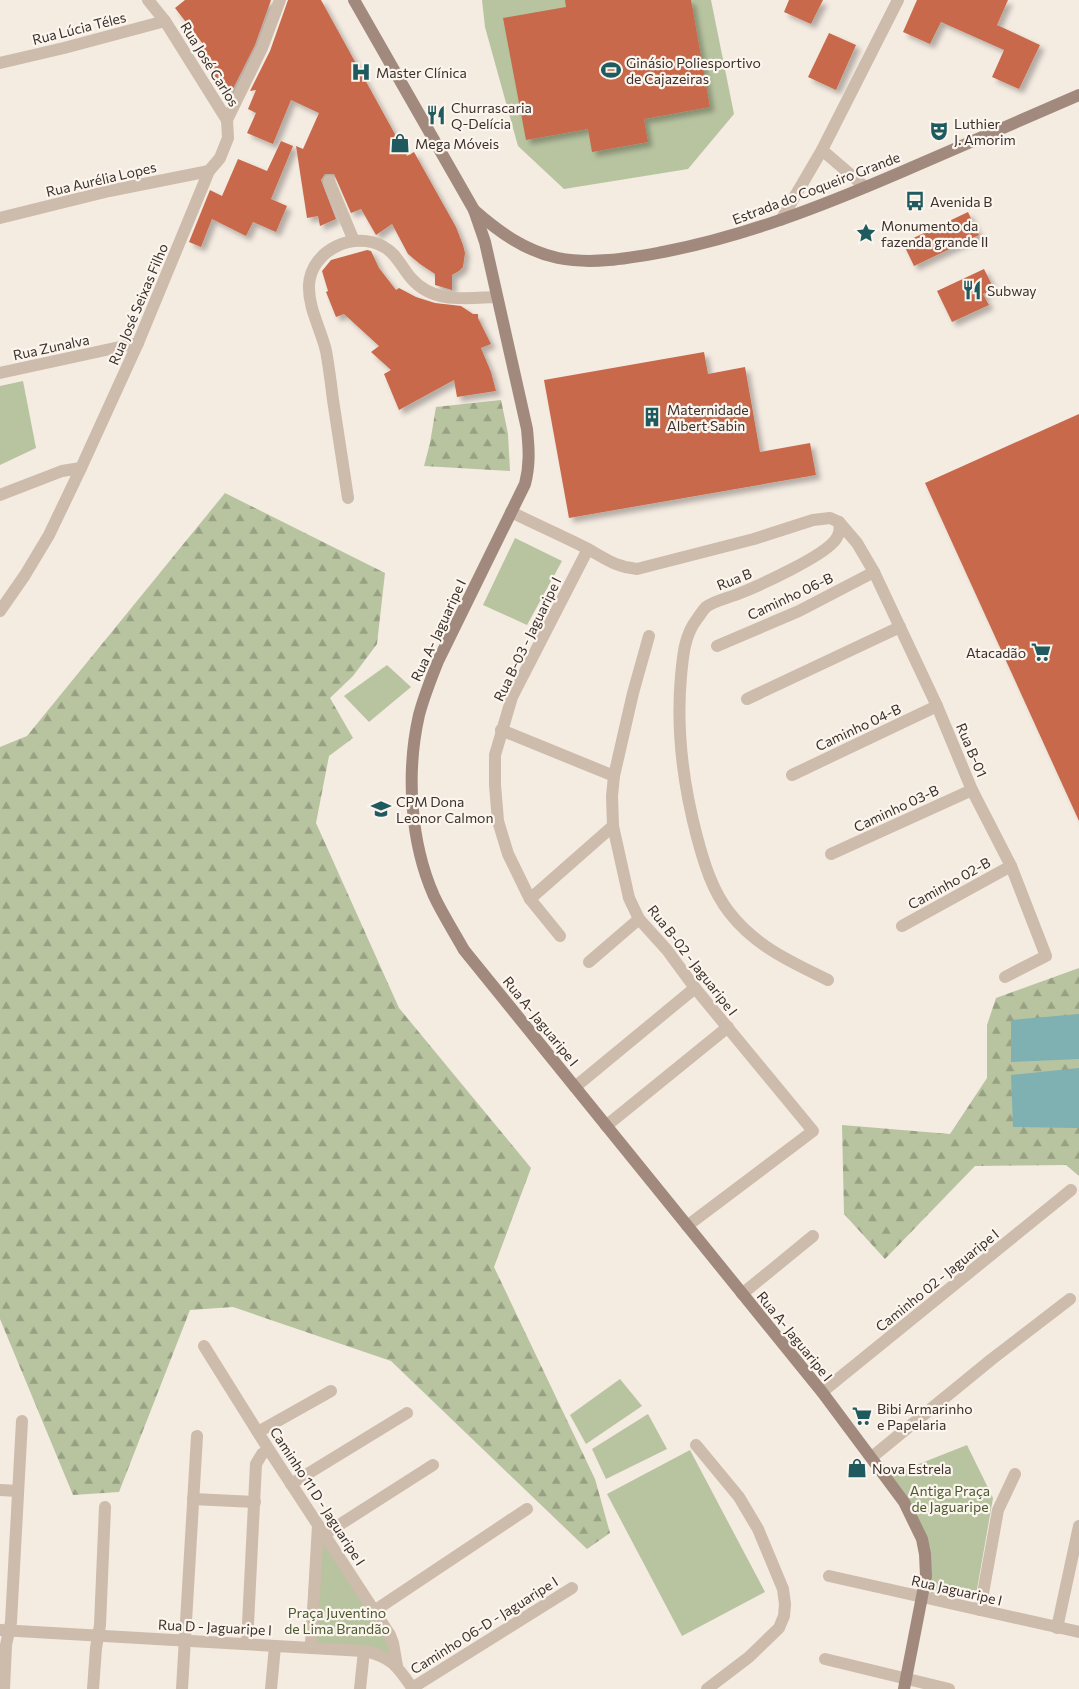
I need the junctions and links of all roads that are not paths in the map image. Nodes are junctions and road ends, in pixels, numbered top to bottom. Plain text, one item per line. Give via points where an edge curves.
1 (148, 0) edge
2 (280, 0) edge
3 (354, 0) edge
4 (898, 0) edge
5 (166, 21) junction
6 (0, 63) edge
7 (1079, 94) edge
8 (227, 120) junction
9 (822, 150) junction
10 (209, 171) junction
11 (329, 182) dead end
12 (865, 187) junction
13 (474, 210) junction
14 (0, 218) edge
15 (780, 220) junction
16 (354, 241) junction
17 (496, 296) junction
18 (138, 343) junction
19 (0, 373) edge
20 (81, 468) junction
21 (0, 495) edge
22 (348, 498) dead end
23 (511, 512) junction
24 (839, 522) junction
25 (588, 549) junction
26 (874, 572) junction
27 (0, 611) edge
28 (900, 627) junction
29 (649, 636) dead end
30 (717, 646) dead end
31 (747, 699) dead end
32 (937, 706) junction
33 (501, 730) junction
34 (792, 775) dead end
35 (614, 776) junction
36 (972, 790) junction
37 (613, 826) junction
38 (832, 854) dead end
39 (1011, 866) junction
40 (530, 899) junction
41 (639, 919) junction
42 (902, 926) dead end
43 (560, 936) dead end
44 (589, 962) dead end
45 (1005, 977) dead end
46 (828, 980) dead end
47 (695, 988) junction
48 (728, 1028) junction
49 (576, 1086) junction
50 (606, 1126) junction
51 (1072, 1190) dead end
52 (687, 1226) junction
53 (813, 1236) dead end
54 (742, 1294) junction
55 (1070, 1298) dead end
56 (204, 1346) dead end
57 (331, 1391) dead end
58 (822, 1392) junction
59 (407, 1413) dead end
60 (22, 1421) dead end
61 (258, 1432) junction
62 (197, 1436) dead end
63 (696, 1445) dead end
64 (269, 1450) junction
65 (872, 1458) junction
66 (433, 1464) dead end
67 (1015, 1474) dead end
68 (291, 1484) junction
69 (0, 1490) edge
70 (18, 1491) junction
71 (194, 1498) junction
72 (255, 1502) junction
73 (105, 1507) dead end
74 (527, 1509) dead end
75 (1079, 1526) edge
76 (322, 1529) junction
77 (829, 1576) dead end
78 (572, 1588) dead end
79 (923, 1597) junction
80 (980, 1610) junction
81 (374, 1611) junction
82 (1057, 1628) junction
83 (4, 1630) edge
84 (1079, 1632) edge
85 (98, 1636) junction
86 (186, 1641) junction
87 (247, 1644) junction
88 (275, 1646) junction
89 (311, 1648) junction
90 (364, 1651) junction
91 (824, 1659) dead end
92 (397, 1666) junction
93 (3, 1681) edge
94 (906, 1684) edge
95 (93, 1689) edge
96 (182, 1689) edge
97 (271, 1689) edge
98 (360, 1689) edge
99 (412, 1689) edge
100 (707, 1689) edge
101 (949, 1689) edge

1 - 5 street, Rua José Carlos
2 - 8 street, Rua José Seixas Filho via 262,48
3 - 13 main road, Estrada do Coqueiro Grande
4 - 9 street
5 - 6 street, Rua Lúcia Téles
5 - 8 street, Rua José Carlos
7 - 12 main road, Estrada do Coqueiro Grande
8 - 10 street, Rua José Seixas Filho via 228,138 220,158
9 - 12 street
9 - 15 street
10 - 14 street, Rua Aurélia Lopes
10 - 18 street, Rua José Seixas Filho
11 - 16 street
12 - 15 main road, Estrada do Coqueiro Grande
13 - 15 main road, Estrada do Coqueiro Grande via 493,227 534,250 559,258 585,261 670,251 708,243
13 - 17 main road, Estrada do Coqueiro Grande via 485,242
16 - 17 street via 369,241 384,247 412,279 427,292 442,298
16 - 22 street via 344,243 320,258 312,270 309,284 310,299 326,350
17 - 23 main road, Rua A- Jaguaripe I via 527,429 529,451 529,469
18 - 19 street, Rua Zunalva
18 - 20 street, Rua José Seixas Filho
20 - 21 street via 62,471
20 - 27 street, Rua José Seixas Filho via 49,535
23 - 25 street
23 - 49 main road, Rua A- Jaguaripe I via 427,689 414,742 412,798 423,862 434,895 449,924 464,950
24 - 25 street via 830,518 813,520 637,569 610,563
24 - 26 street, Rua B-01 via 857,543
24 - 46 street, Rua B via 840,531 835,541 822,552 758,586 707,606 688,634 678,706 681,762 706,872 729,912 759,942
25 - 33 street, Rua B-03 - Jaguaripe I via 512,697
26 - 28 street, Rua B-01
26 - 30 street, Caminho 06-B via 799,611
28 - 31 street
28 - 32 street, Rua B-01
29 - 35 street, Rua B-02 - Jaguaripe I
32 - 34 street, Caminho 04-B
32 - 36 street, Rua B-01
33 - 35 street
33 - 40 street, Rua B-03 - Jaguaripe I via 495,754 498,821 508,854
35 - 37 street, Rua B-02 - Jaguaripe I
36 - 38 street, Caminho 03-B
36 - 39 street, Rua B-01
37 - 40 street
37 - 41 street, Rua B-02 - Jaguaripe I via 629,898
39 - 42 street, Caminho 02-B
39 - 45 street, Rua B-01 via 1046,956
40 - 43 street, Rua B-03 - Jaguaripe I
41 - 44 street
41 - 47 street, Rua B-02 - Jaguaripe I
47 - 48 street, Rua B-02 - Jaguaripe I
47 - 49 street
48 - 50 street
48 - 52 street, Rua B-02 - Jaguaripe I via 812,1131
49 - 50 main road, Rua A- Jaguaripe I
50 - 52 main road, Rua A- Jaguaripe I
51 - 58 street, Caminho 02 - Jaguaripe I
52 - 54 main road, Rua A- Jaguaripe I
53 - 54 street
54 - 58 main road, Rua A- Jaguaripe I
55 - 65 street
56 - 61 street, Caminho 11 D - Jaguaripe I
57 - 61 street
58 - 65 main road, Rua A- Jaguaripe I
59 - 68 street
60 - 70 street
61 - 64 street, Caminho 11 D - Jaguaripe I
62 - 71 street
63 - 100 street via 739,1497 758,1529 783,1589 784,1616 779,1628 749,1657
64 - 68 street, Caminho 11 D - Jaguaripe I
64 - 72 street via 256,1464
65 - 79 main road, Rua A- Jaguaripe I via 904,1502 922,1539 926,1576
66 - 76 street
67 - 80 street via 998,1510
68 - 76 street, Caminho 11 D - Jaguaripe I
69 - 70 street
70 - 83 street via 11,1622
71 - 72 street
71 - 86 street
72 - 87 street
73 - 85 street
74 - 81 street
75 - 82 street
76 - 81 street, Caminho 11 D - Jaguaripe I
76 - 89 street
77 - 79 street, Rua Jaguaripe I
78 - 99 street, Caminho 06-D - Jaguaripe I
79 - 80 street, Rua Jaguaripe I
79 - 94 main road, Rua A- Jaguaripe I
80 - 82 street, Rua Jaguaripe I
81 - 92 street, Caminho 11 D - Jaguaripe I via 390,1635
82 - 84 street, Rua Jaguaripe I
83 - 85 street, Rua D - Jaguaripe I
83 - 93 street
85 - 86 street, Rua D - Jaguaripe I
85 - 95 street
86 - 87 street, Rua D - Jaguaripe I
86 - 96 street
87 - 88 street, Rua D - Jaguaripe I
88 - 89 street, Rua D - Jaguaripe I
88 - 97 street
89 - 90 street, Rua D - Jaguaripe I
90 - 92 street, Rua D - Jaguaripe I via 378,1653
90 - 98 street
91 - 94 street
92 - 99 street, Rua D - Jaguaripe I
94 - 101 street

